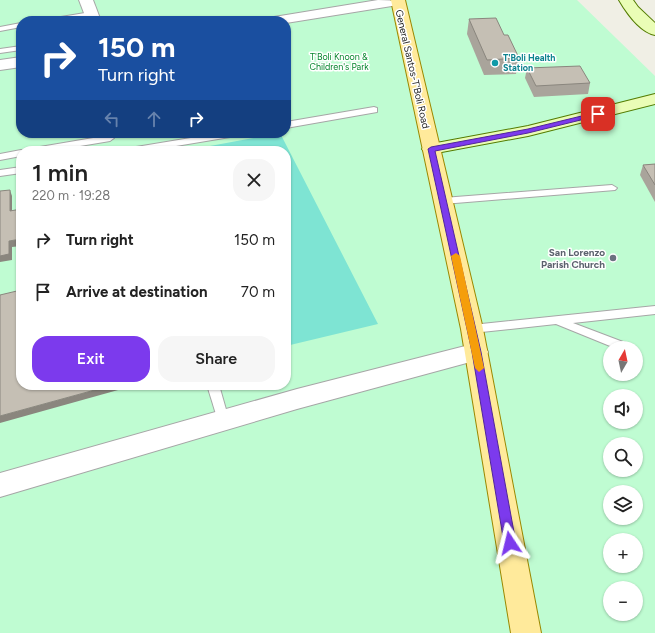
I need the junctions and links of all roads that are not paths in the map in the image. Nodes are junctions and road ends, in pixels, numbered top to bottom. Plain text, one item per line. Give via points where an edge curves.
1 (86, 0) edge
2 (626, 0) edge
3 (398, 1) edge
4 (93, 16) edge
5 (291, 18) edge
6 (16, 27) edge
7 (0, 29) edge
8 (655, 31) edge
9 (16, 49) edge
10 (0, 51) edge
11 (16, 63) edge
12 (0, 65) edge
13 (655, 98) edge
14 (374, 110) dead end
15 (291, 124) edge
16 (110, 138) edge
17 (207, 138) edge
18 (63, 146) edge
19 (159, 146) edge
20 (431, 149) junction
21 (16, 154) edge
22 (0, 157) edge
23 (16, 171) edge
24 (0, 173) edge
25 (612, 188) dead end
26 (443, 201) junction
27 (655, 310) edge
28 (558, 321) junction
29 (474, 341) junction
30 (609, 341) edge
31 (214, 390) edge
32 (223, 420) junction
33 (0, 485) edge
34 (526, 633) edge

1 - 4 street
2 - 8 street via 644,23
3 - 5 street
3 - 20 main road, General Santos-T'Boli Road
6 - 7 lane
9 - 10 lane
11 - 12 street
13 - 20 street via 528,131
14 - 15 lane
16 - 18 lane
17 - 19 lane
20 - 26 main road, General Santos-T'Boli Road
21 - 22 lane
23 - 24 lane
25 - 26 lane
26 - 29 main road, General Santos-T'Boli Road
27 - 28 lane
28 - 29 lane
28 - 30 lane
29 - 32 street via 418,366
29 - 34 main road, General Santos-T'Boli Road
31 - 32 lane
32 - 33 street

